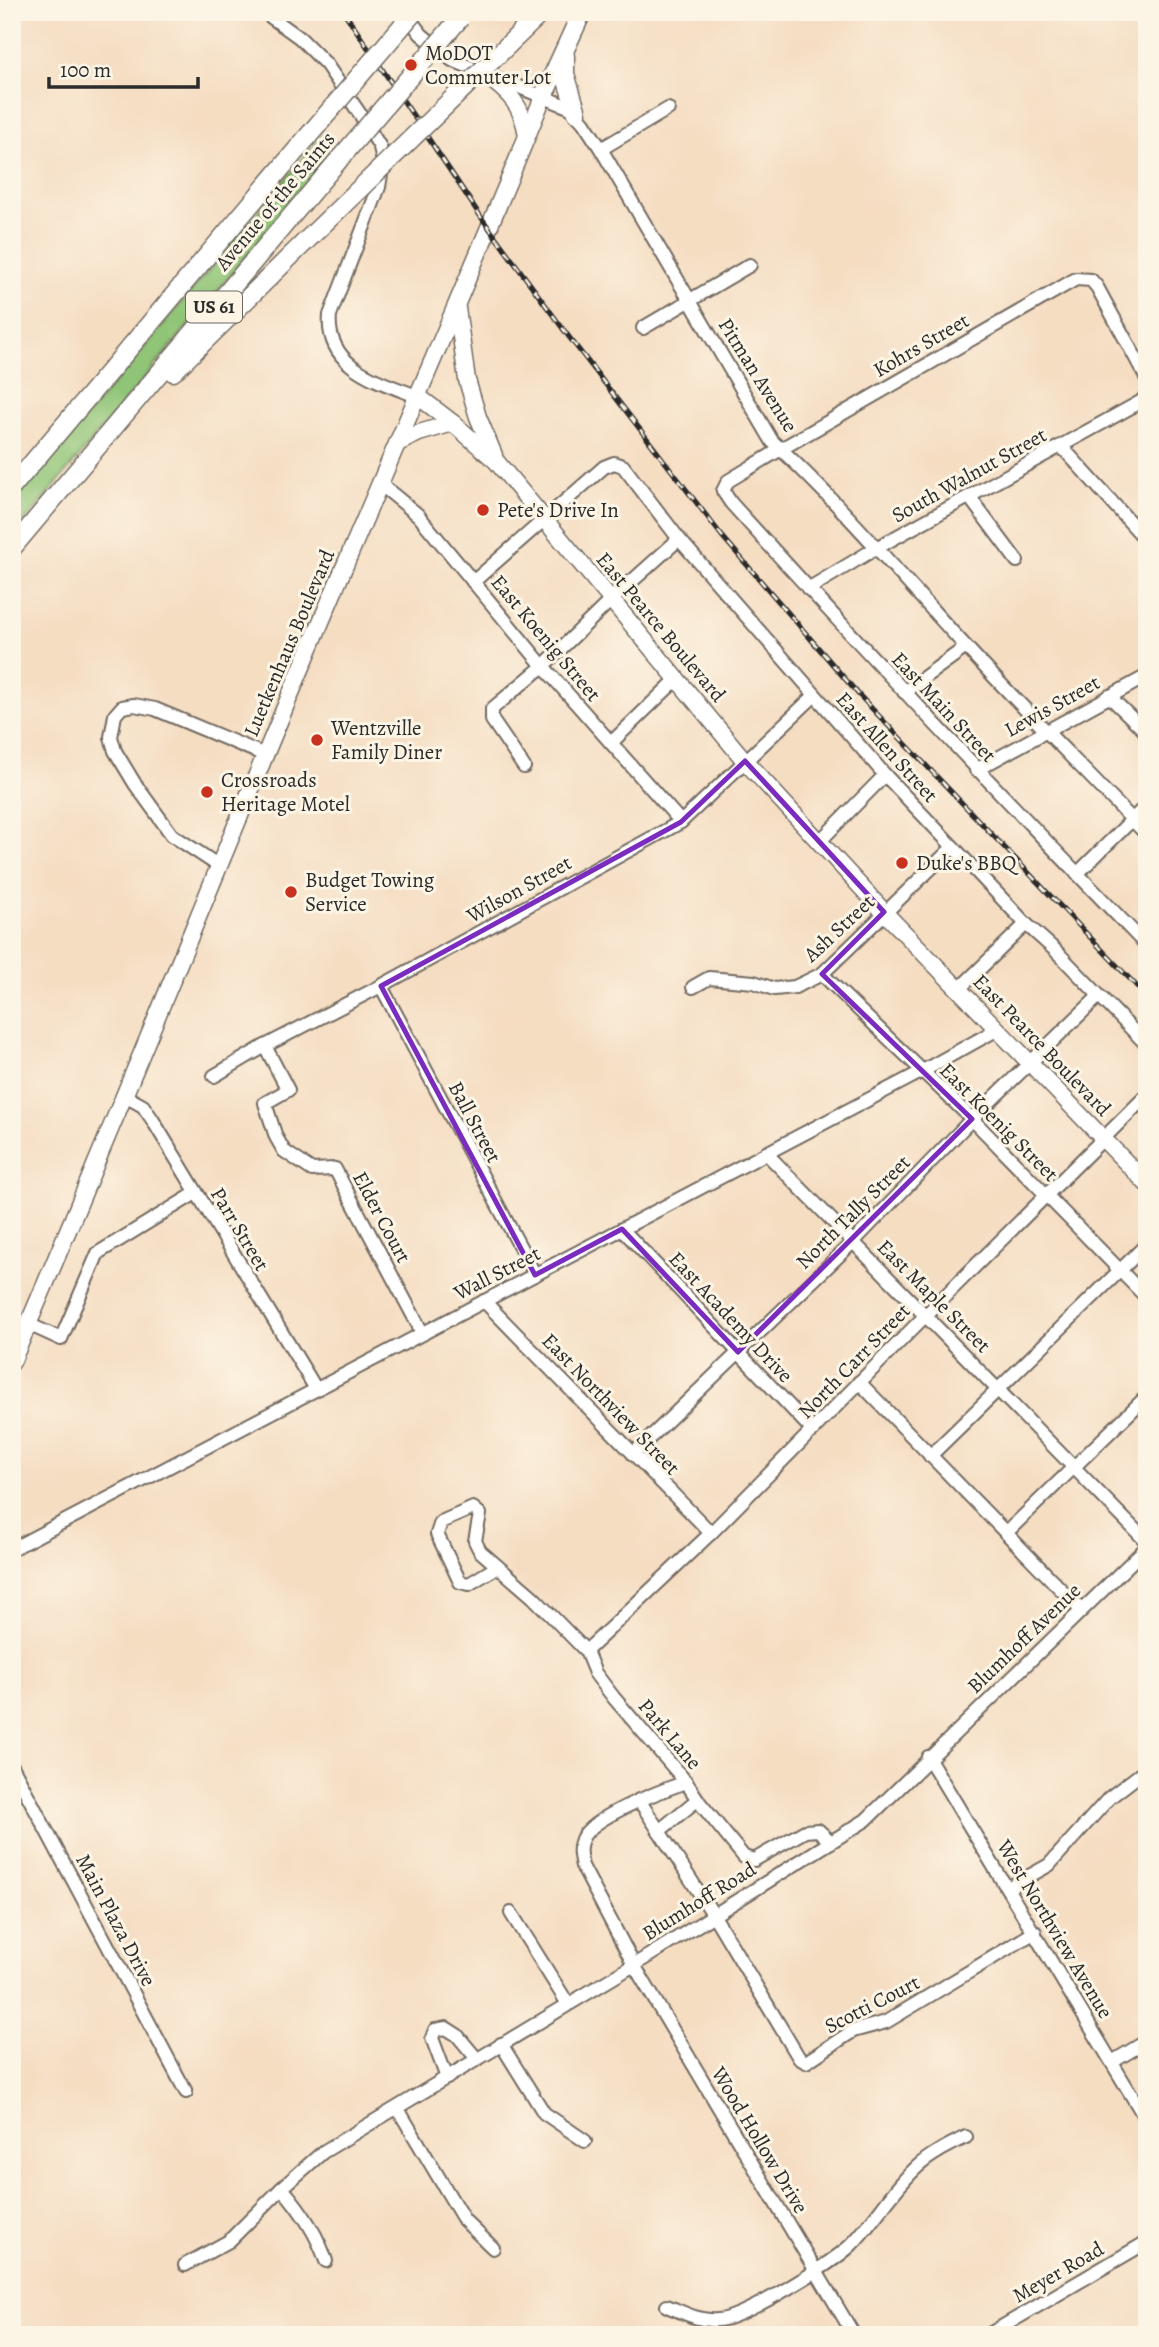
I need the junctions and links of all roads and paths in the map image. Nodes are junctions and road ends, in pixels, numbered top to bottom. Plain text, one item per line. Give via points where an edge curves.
1 (264, 12) edge
2 (403, 12) edge
3 (414, 12) edge
4 (542, 12) edge
5 (582, 12) edge
6 (589, 12) edge
7 (462, 15) edge
8 (575, 29) junction
9 (565, 51) junction
10 (485, 75) junction
11 (544, 97) junction
12 (668, 108) dead end
13 (577, 113) junction
14 (527, 138) junction
15 (601, 149) junction
16 (750, 265) dead end
17 (689, 300) junction
18 (457, 308) junction
19 (643, 328) dead end
20 (1147, 379) edge
21 (1147, 394) edge
22 (419, 397) junction
23 (453, 423) junction
24 (398, 443) junction
25 (1062, 447) junction
26 (780, 449) junction
27 (90, 453) junction
28 (496, 461) junction
29 (379, 483) junction
30 (724, 486) joint
31 (12, 487) edge
32 (970, 498) junction
33 (545, 521) junction
34 (679, 539) junction
35 (1147, 541) edge
36 (878, 547) junction
37 (12, 548) edge
38 (1017, 561) dead end
39 (473, 582) junction
40 (808, 589) junction
41 (611, 600) junction
42 (967, 648) junction
43 (543, 666) junction
44 (1147, 676) edge
45 (676, 680) junction
46 (904, 692) junction
47 (814, 695) junction
48 (1109, 696) junction
49 (1045, 732) junction
50 (1147, 733) edge
51 (611, 743) junction
52 (265, 755) junction
53 (745, 761) junction
54 (524, 767) dead end
55 (976, 770) junction
56 (885, 775) junction
57 (1147, 805) edge
58 (1132, 820) junction
59 (681, 822) junction
60 (1147, 835) edge
61 (819, 842) junction
62 (953, 848) junction
63 (219, 866) junction
64 (1077, 874) junction
65 (884, 912) junction
66 (1026, 924) junction
67 (1147, 946) edge
68 (822, 974) junction
69 (381, 986) junction
70 (693, 987) dead end
71 (959, 989) junction
72 (1099, 996) junction
73 (998, 1029) junction
74 (1147, 1045) edge
75 (265, 1046) junction
76 (1030, 1064) junction
77 (920, 1072) junction
78 (214, 1076) dead end
79 (1147, 1095) edge
80 (125, 1096) junction
81 (972, 1119) junction
82 (1104, 1139) junction
83 (766, 1153) junction
84 (1147, 1184) edge
85 (196, 1193) junction
86 (1046, 1196) junction
87 (622, 1229) junction
88 (853, 1242) junction
89 (1147, 1244) edge
90 (1119, 1270) junction
91 (535, 1275) junction
92 (1147, 1298) edge
93 (484, 1301) junction
94 (926, 1315) junction
95 (29, 1324) junction
96 (423, 1334) junction
97 (738, 1352) junction
98 (12, 1362) edge
99 (859, 1382) junction
100 (316, 1390) junction
101 (999, 1390) junction
102 (1147, 1396) edge
103 (813, 1431) junction
104 (633, 1454) junction
105 (930, 1456) junction
106 (1074, 1467) junction
107 (711, 1533) junction
108 (1006, 1534) junction
109 (1147, 1545) edge
110 (12, 1549) edge
111 (497, 1567) junction
112 (1081, 1610) junction
113 (586, 1651) junction
114 (928, 1757) junction
115 (12, 1766) edge
116 (1147, 1769) edge
117 (686, 1782) junction
118 (639, 1800) junction
119 (697, 1800) junction
120 (659, 1831) junction
121 (831, 1842) junction
122 (1008, 1888) junction
123 (511, 1913) dead end
124 (713, 1914) junction
125 (1035, 1933) junction
126 (634, 1965) junction
127 (568, 2004) junction
128 (1147, 2041) edge
129 (501, 2044) junction
130 (477, 2059) junction
131 (1112, 2062) junction
132 (447, 2078) junction
133 (186, 2092) dead end
134 (398, 2109) junction
135 (1147, 2121) edge
136 (966, 2137) dead end
137 (585, 2141) dead end
138 (282, 2188) junction
139 (1147, 2242) edge
140 (493, 2248) dead end
141 (326, 2261) dead end
142 (185, 2265) dead end
143 (815, 2271) junction
144 (667, 2306) dead end
145 (854, 2335) edge
146 (988, 2335) edge

1 - 22 street, East Pearce Boulevard via 326,64 380,147 379,187 331,315 332,343 349,365
2 - 10 street via 452,60
3 - 31 highway, Avenue of the Saints / US 61, bridge
4 - 27 highway, bridge
5 - 8 highway
6 - 8 highway
7 - 27 highway, Avenue of the Saints / US 61, bridge
8 - 9 highway
9 - 11 highway
9 - 13 highway via 565,74
10 - 11 street
10 - 14 main road via 516,102
11 - 13 street
11 - 14 main road, Luetkenhaus Boulevard
12 - 15 street
13 - 15 street, Pitman Avenue
14 - 18 main road, Luetkenhaus Boulevard
15 - 17 street, Pitman Avenue
16 - 17 street
17 - 19 street
17 - 26 street, Pitman Avenue
18 - 22 main road, Luetkenhaus Boulevard
18 - 28 main road via 467,380
20 - 26 street, Kohrs Street via 1097,287 1091,280 1076,279
21 - 25 street, South Walnut Street
22 - 23 main road, East Pearce Boulevard
22 - 24 main road, Luetkenhaus Boulevard
23 - 24 main road
23 - 28 main road, East Pearce Boulevard
24 - 29 main road, Luetkenhaus Boulevard
25 - 32 street, South Walnut Street
25 - 35 street
26 - 30 street, Kohrs Street
26 - 36 street, Pitman Avenue
27 - 37 highway, Avenue of the Saints / US 61
28 - 33 main road, East Pearce Boulevard
29 - 39 street, East Koenig Street via 418,514
29 - 52 main road, Luetkenhaus Boulevard
30 - 40 street, East Main Street via 731,503
32 - 36 street, South Walnut Street
32 - 38 street
33 - 34 street, East Allen Street via 614,463 623,466
33 - 39 street
33 - 41 main road, East Pearce Boulevard
34 - 41 street
34 - 47 street, East Allen Street
36 - 40 street, South Walnut Street
36 - 42 street, Pitman Avenue
39 - 43 street, East Koenig Street
40 - 46 street, East Main Street
41 - 43 street
41 - 45 main road, East Pearce Boulevard
42 - 46 street
42 - 49 street, Pitman Avenue
43 - 51 street, East Koenig Street
43 - 54 street via 492,709 492,720
44 - 48 street, Lewis Street
45 - 51 street
45 - 53 main road, East Pearce Boulevard
46 - 55 street, East Main Street
47 - 53 street, Wilson Street
47 - 56 street, East Allen Street
48 - 49 street, Lewis Street
48 - 50 street
49 - 55 street, Lewis Street
49 - 58 street, Pitman Avenue
51 - 59 street, East Koenig Street
52 - 63 main road, Luetkenhaus Boulevard
52 - 63 street via 155,709 134,705 122,707 115,715 111,737 115,751 135,784 172,835
53 - 59 street, Wilson Street
53 - 61 main road, East Pearce Boulevard
55 - 64 street, East Main Street
56 - 61 street
56 - 62 street, East Allen Street
57 - 58 street
58 - 60 street, Pitman Avenue
58 - 64 street
59 - 69 street, Wilson Street
61 - 65 main road, East Pearce Boulevard
62 - 65 street, Ash Street
62 - 66 street, East Allen Street
63 - 80 main road, Luetkenhaus Boulevard
64 - 67 street, East Main Street
65 - 68 street, Ash Street
65 - 71 main road, East Pearce Boulevard
66 - 71 street
66 - 72 street, East Allen Street
68 - 70 street, Ash Street via 795,987 774,989 754,982 709,978
68 - 77 street, East Koenig Street
69 - 75 street, Wilson Street
69 - 91 street, Ball Street
71 - 73 main road, East Pearce Boulevard
72 - 74 street, East Allen Street
72 - 76 street, North Tally Street
73 - 76 main road, East Pearce Boulevard
73 - 77 street, Wall Street
75 - 78 street, Wilson Street
75 - 96 street, Elder Court via 288,1090 265,1103 276,1137 284,1151 312,1170 335,1168
76 - 81 street, North Tally Street
76 - 82 main road, East Pearce Boulevard
77 - 81 street, East Koenig Street
77 - 83 street, Wall Street
79 - 82 street, North Carr Street
80 - 85 street, Parr Street via 143,1106
80 - 95 main road, Luetkenhaus Boulevard
81 - 86 street, East Koenig Street
81 - 88 street, North Tally Street
82 - 84 main road, East Pearce Boulevard
82 - 86 street, North Carr Street
83 - 87 street, Wall Street
83 - 88 street, East Maple Street
85 - 95 street via 98,1253 61,1339
85 - 100 street, Parr Street
86 - 90 street, East Koenig Street
86 - 94 street, North Carr Street
87 - 91 street, Wall Street
87 - 97 street, East Academy Drive
88 - 94 street, East Maple Street
88 - 97 street, North Tally Street
89 - 90 street
90 - 92 street, East Koenig Street
90 - 101 street
91 - 93 street, Wall Street
93 - 96 street, Wall Street
93 - 104 street, East Northview Street
94 - 99 street, North Carr Street
94 - 101 street, East Maple Street
95 - 98 main road, Luetkenhaus Boulevard
96 - 100 street, Wall Street
97 - 103 street, East Academy Drive
97 - 104 street, North Tally Street
99 - 103 street, North Carr Street
99 - 105 street
100 - 110 street, Wall Street
101 - 105 street
101 - 106 street, East Maple Street
102 - 106 street
103 - 107 street, North Carr Street
104 - 107 street, East Northview Street
105 - 108 street
106 - 108 street
106 - 109 street, East Maple Street
107 - 113 street, North Carr Street
108 - 112 street
109 - 112 street, Blumhoff Avenue
111 - 111 street, Park Lane via 469,1584 460,1582 437,1534 442,1521 476,1510 480,1514 475,1541
111 - 113 street, Park Lane
112 - 114 street, Blumhoff Avenue
113 - 117 street, Park Lane via 595,1673 614,1698
114 - 121 street, Blumhoff Road via 866,1820
114 - 122 street, West Northview Avenue
115 - 133 street, Main Plaza Drive
116 - 122 street via 1109,1798 1049,1865
117 - 118 street, Wood Hollow Drive
117 - 119 street, Park Lane
118 - 120 street
118 - 126 street, Wood Hollow Drive via 588,1830 579,1853
119 - 120 street
119 - 121 street, Park Lane via 744,1857 754,1860 805,1831 818,1830
120 - 124 street
121 - 124 street, Blumhoff Road
122 - 125 street, West Northview Avenue
123 - 127 street
124 - 125 street, Scotti Court via 799,2058 806,2062 853,2031 886,2022
124 - 126 street, Blumhoff Road
125 - 131 street, West Northview Avenue
126 - 127 street, Blumhoff Road
126 - 143 street, Wood Hollow Drive
127 - 129 street, Blumhoff Road
128 - 131 street
129 - 130 street, Blumhoff Road
129 - 137 street via 544,2113
130 - 132 street, Blumhoff Road
130 - 132 street via 457,2035 446,2028 435,2030 432,2038
131 - 135 street, West Northview Avenue
132 - 134 street, Blumhoff Road
134 - 138 street, Blumhoff Road via 323,2152
134 - 140 street via 464,2220
136 - 143 street via 915,2168 850,2246
138 - 141 street via 320,2240
138 - 142 street, Blumhoff Road via 229,2241
139 - 146 street, Meyer Road
143 - 144 street via 746,2311 718,2320
143 - 145 street, Wood Hollow Drive

